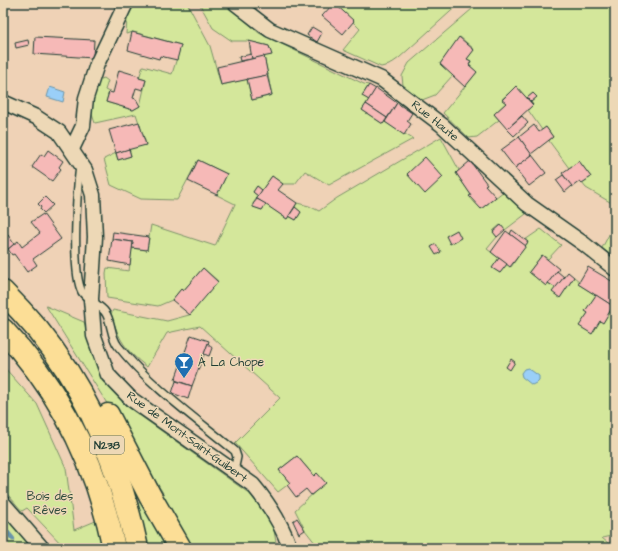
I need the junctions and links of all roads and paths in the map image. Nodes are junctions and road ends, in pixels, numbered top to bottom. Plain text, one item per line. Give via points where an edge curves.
1 (126, 3) edge
2 (235, 3) edge
3 (3, 102) edge
4 (72, 149) junction
5 (615, 269) edge
6 (3, 292) edge
7 (91, 299) junction
8 (3, 330) edge
9 (78, 389) junction
10 (234, 471) junction
11 (3, 503) edge
12 (42, 548) edge
13 (114, 548) edge
14 (137, 548) edge
15 (180, 548) edge
16 (290, 548) edge

1 - 4 street via 97,64 86,98 83,126
2 - 5 street, Rue Haute via 270,30 381,79 442,125 527,204
3 - 4 street, Rue de Mont-Saint-Guibert via 36,117 59,132
4 - 7 street, Rue de Mont-Saint-Guibert via 85,170 93,195 95,237
6 - 9 highway, N238 via 38,330
7 - 10 lane via 106,312 116,344 138,369 169,400 235,451 238,457
7 - 10 street, Rue de Mont-Saint-Guibert via 94,336 108,374 131,399
8 - 13 highway, N238 via 54,394 68,419 88,460 106,512
9 - 14 highway, N238 via 103,436 128,505
9 - 15 highway via 97,398 110,418
10 - 16 street, Rue de Mont-Saint-Guibert via 253,486 268,504
11 - 12 street

